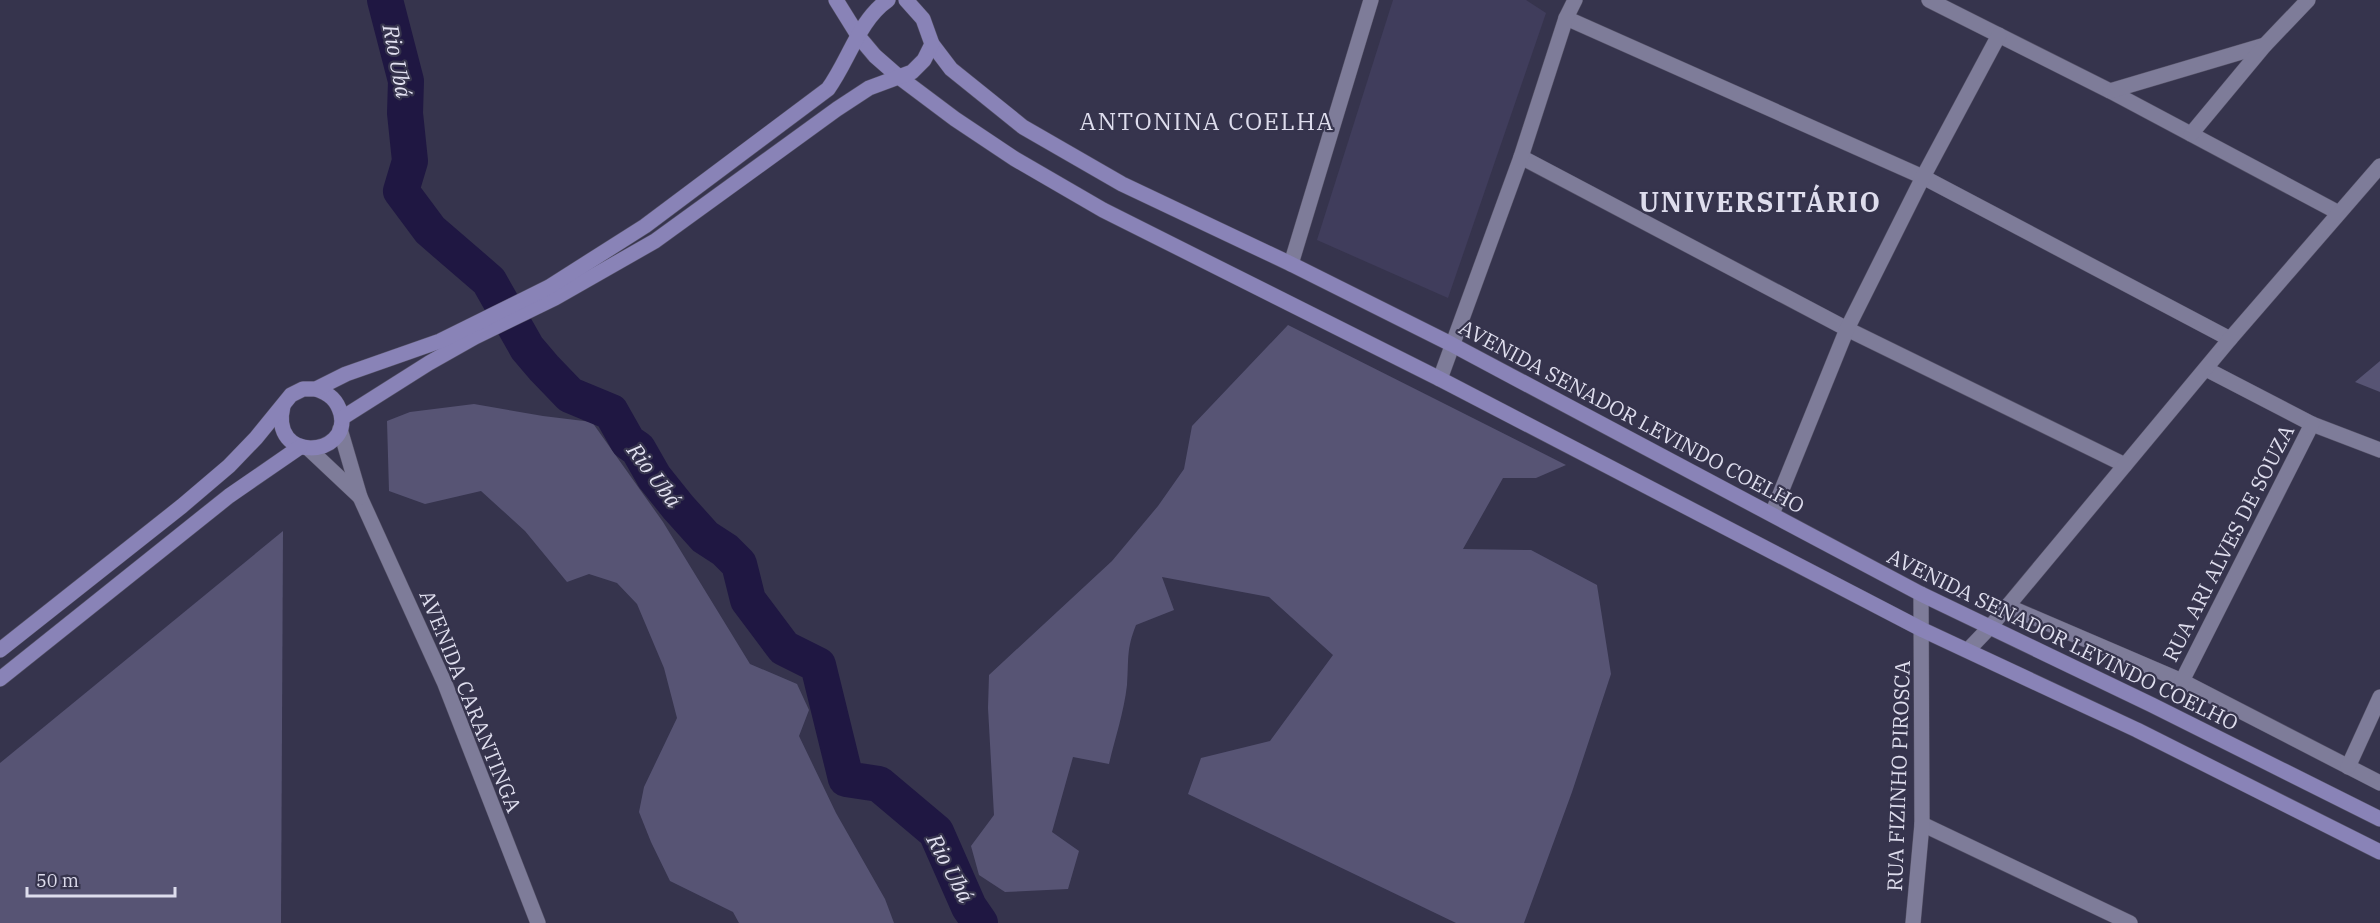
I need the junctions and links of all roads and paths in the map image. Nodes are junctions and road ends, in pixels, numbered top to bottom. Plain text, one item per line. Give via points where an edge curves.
1 (836, 0) edge
2 (888, 0) edge
3 (906, 0) edge
4 (1371, 0) edge
5 (1575, 0) edge
6 (1929, 0) edge
7 (2308, 0) edge
8 (1566, 18) junction
9 (1998, 35) junction
10 (859, 37) junction
11 (932, 44) junction
12 (2265, 45) junction
13 (899, 77) junction
14 (2110, 91) junction
15 (2191, 135) junction
16 (1521, 158) junction
17 (2380, 166) edge
18 (1923, 177) junction
19 (2339, 213) junction
20 (1291, 264) junction
21 (552, 293) junction
22 (1847, 329) junction
23 (471, 332) junction
24 (2230, 339) junction
25 (1451, 344) junction
26 (2206, 369) junction
27 (1440, 379) junction
28 (316, 389) junction
29 (283, 406) junction
30 (341, 424) junction
31 (2312, 424) junction
32 (304, 448) junction
33 (2380, 450) edge
34 (2125, 465) junction
35 (360, 497) junction
36 (1772, 514) junction
37 (1921, 594) junction
38 (2007, 606) junction
39 (1991, 626) junction
40 (1923, 630) junction
41 (0, 650) edge
42 (1968, 650) junction
43 (0, 679) edge
44 (2182, 681) junction
45 (2380, 698) edge
46 (2348, 767) junction
47 (2380, 783) edge
48 (2380, 819) edge
49 (1922, 824) junction
50 (2380, 852) edge
51 (538, 923) edge
52 (1913, 923) edge
53 (2130, 923) edge

1 - 10 street
2 - 10 street via 871,14
3 - 11 street, AVENIDA SENADOR LEVINDO COELHO via 923,20
4 - 20 street
5 - 8 street
6 - 9 street
7 - 12 street
8 - 16 street
8 - 18 street
9 - 14 street
9 - 18 street
10 - 13 street
10 - 21 street via 828,89
11 - 13 street via 918,67
11 - 20 street, AVENIDA SENADOR LEVINDO COELHO via 951,69 1023,126 1122,183
12 - 14 street
12 - 15 street
13 - 21 street via 869,88 655,241
13 - 27 street via 1015,159 1103,210
14 - 15 street
15 - 19 street
16 - 22 street
16 - 25 street
17 - 19 street
18 - 22 street
18 - 24 street
19 - 24 street
20 - 25 street, AVENIDA SENADOR LEVINDO COELHO
21 - 23 street
22 - 34 street
22 - 36 street
23 - 28 street via 346,374
23 - 30 street
24 - 26 street
25 - 27 street
25 - 36 street, AVENIDA SENADOR LEVINDO COELHO
26 - 31 street
26 - 34 street
27 - 40 street
28 - 29 street via 303,389 291,395
28 - 30 street via 329,394 338,405
29 - 32 street via 282,430 290,441
29 - 41 street via 230,466
30 - 32 street via 327,444
30 - 35 street, AVENIDA CARANTINGA
31 - 33 street
31 - 44 street, RUA ARI ALVES DE SOUZA
32 - 35 street, AVENIDA CARANTINGA
32 - 43 street via 229,496
34 - 38 street
35 - 51 street, AVENIDA CARANTINGA via 445,684
36 - 37 street, AVENIDA SENADOR LEVINDO COELHO
37 - 39 street, AVENIDA SENADOR LEVINDO COELHO
37 - 40 street, RUA FIZINHO PIROSCA
38 - 39 street
38 - 44 street
39 - 42 street
39 - 48 street, AVENIDA SENADOR LEVINDO COELHO
40 - 42 street
40 - 49 street, RUA FIZINHO PIROSCA
42 - 50 street
44 - 46 street
45 - 46 street
46 - 47 street
49 - 52 street, RUA FIZINHO PIROSCA
49 - 53 street

